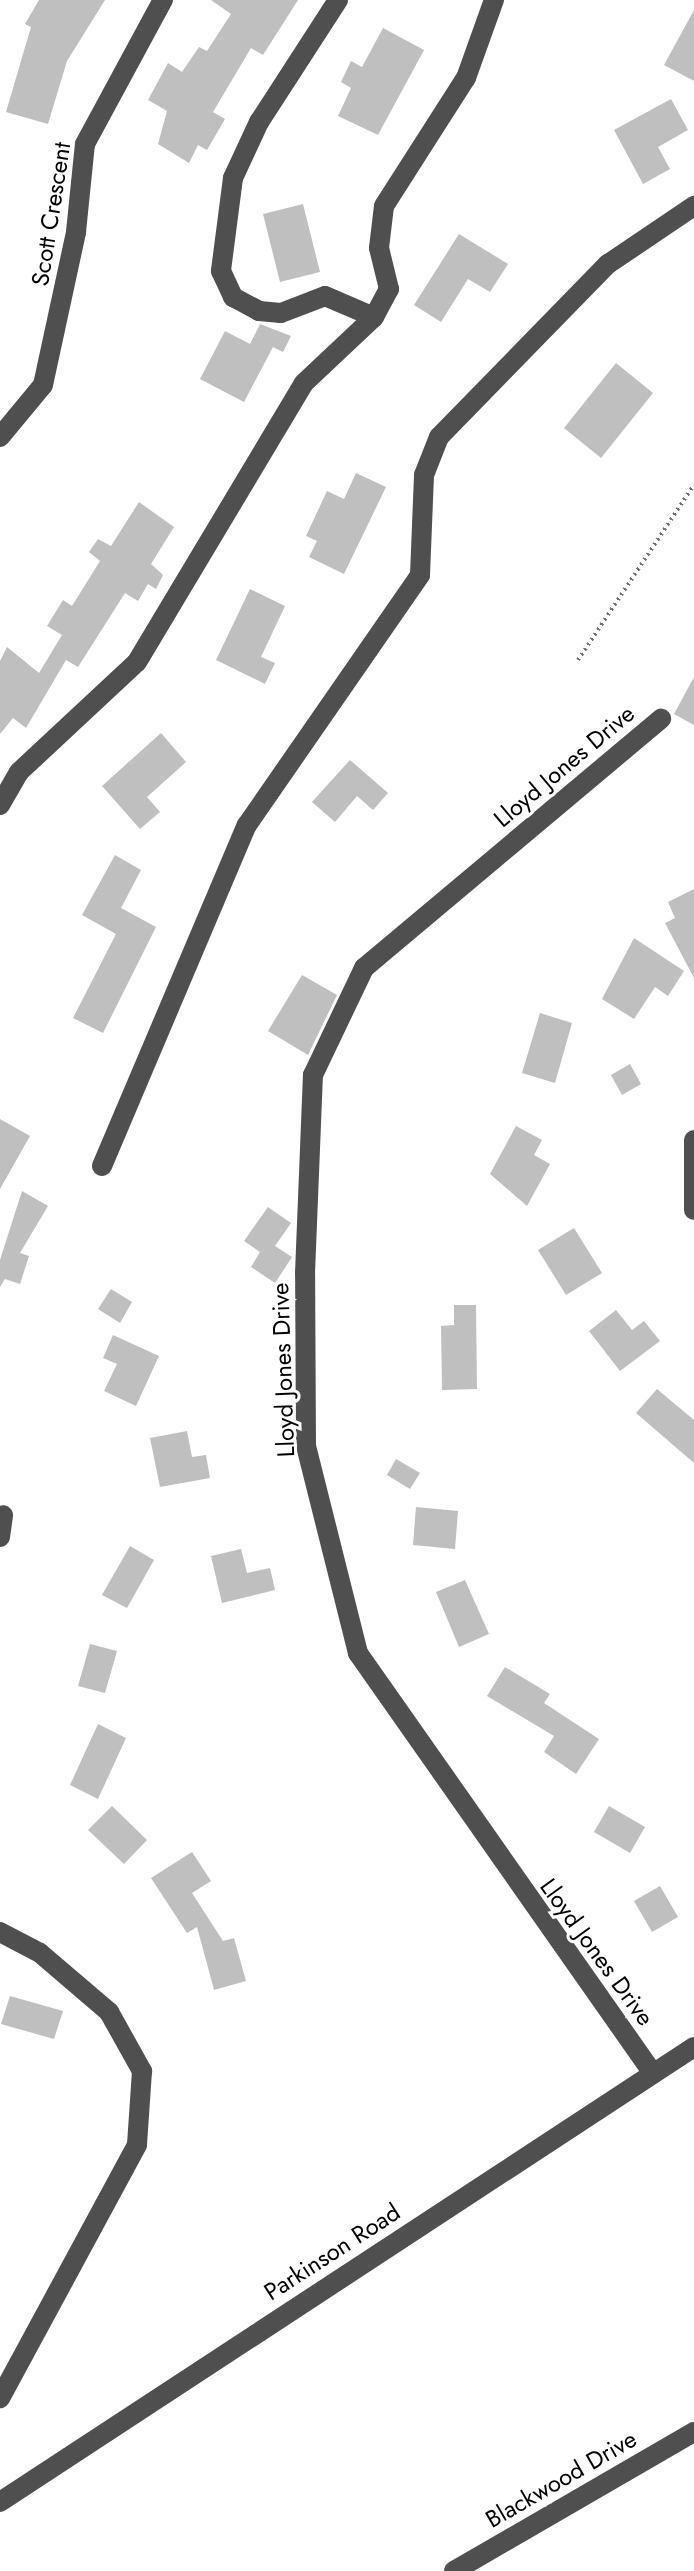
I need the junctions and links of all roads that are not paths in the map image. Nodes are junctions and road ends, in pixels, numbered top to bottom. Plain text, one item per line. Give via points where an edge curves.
1 (163, 0) edge
2 (338, 0) edge
3 (494, 0) edge
4 (694, 206) edge
5 (374, 317) junction
6 (0, 437) edge
7 (661, 719) dead end
8 (0, 805) edge
9 (694, 1140) edge
10 (102, 1166) dead end
11 (694, 1210) edge
12 (3, 1515) dead end
13 (0, 1537) edge
14 (0, 1932) edge
15 (694, 2047) edge
16 (652, 2072) junction
17 (0, 2398) edge
18 (694, 2432) edge
19 (0, 2502) edge
20 (454, 2571) edge

1 - 6 street, Scott Crescent via 85,144 76,232 43,385
2 - 5 street via 259,122 233,178 221,271 233,297 259,311 281,313 325,296
3 - 5 street via 466,78 384,206 379,248 389,289
4 - 10 street via 608,264 439,437 424,475 420,575 247,825
5 - 8 street via 304,383 137,662 19,772
7 - 16 street, Lloyd Jones Drive via 364,968 313,1075 305,1273 306,1446 358,1653
9 - 11 street
12 - 13 street
14 - 17 street via 40,1953 109,2012 142,2071 137,2145
15 - 16 street, Parkinson Road
16 - 19 street, Parkinson Road
18 - 20 street, Blackwood Drive

